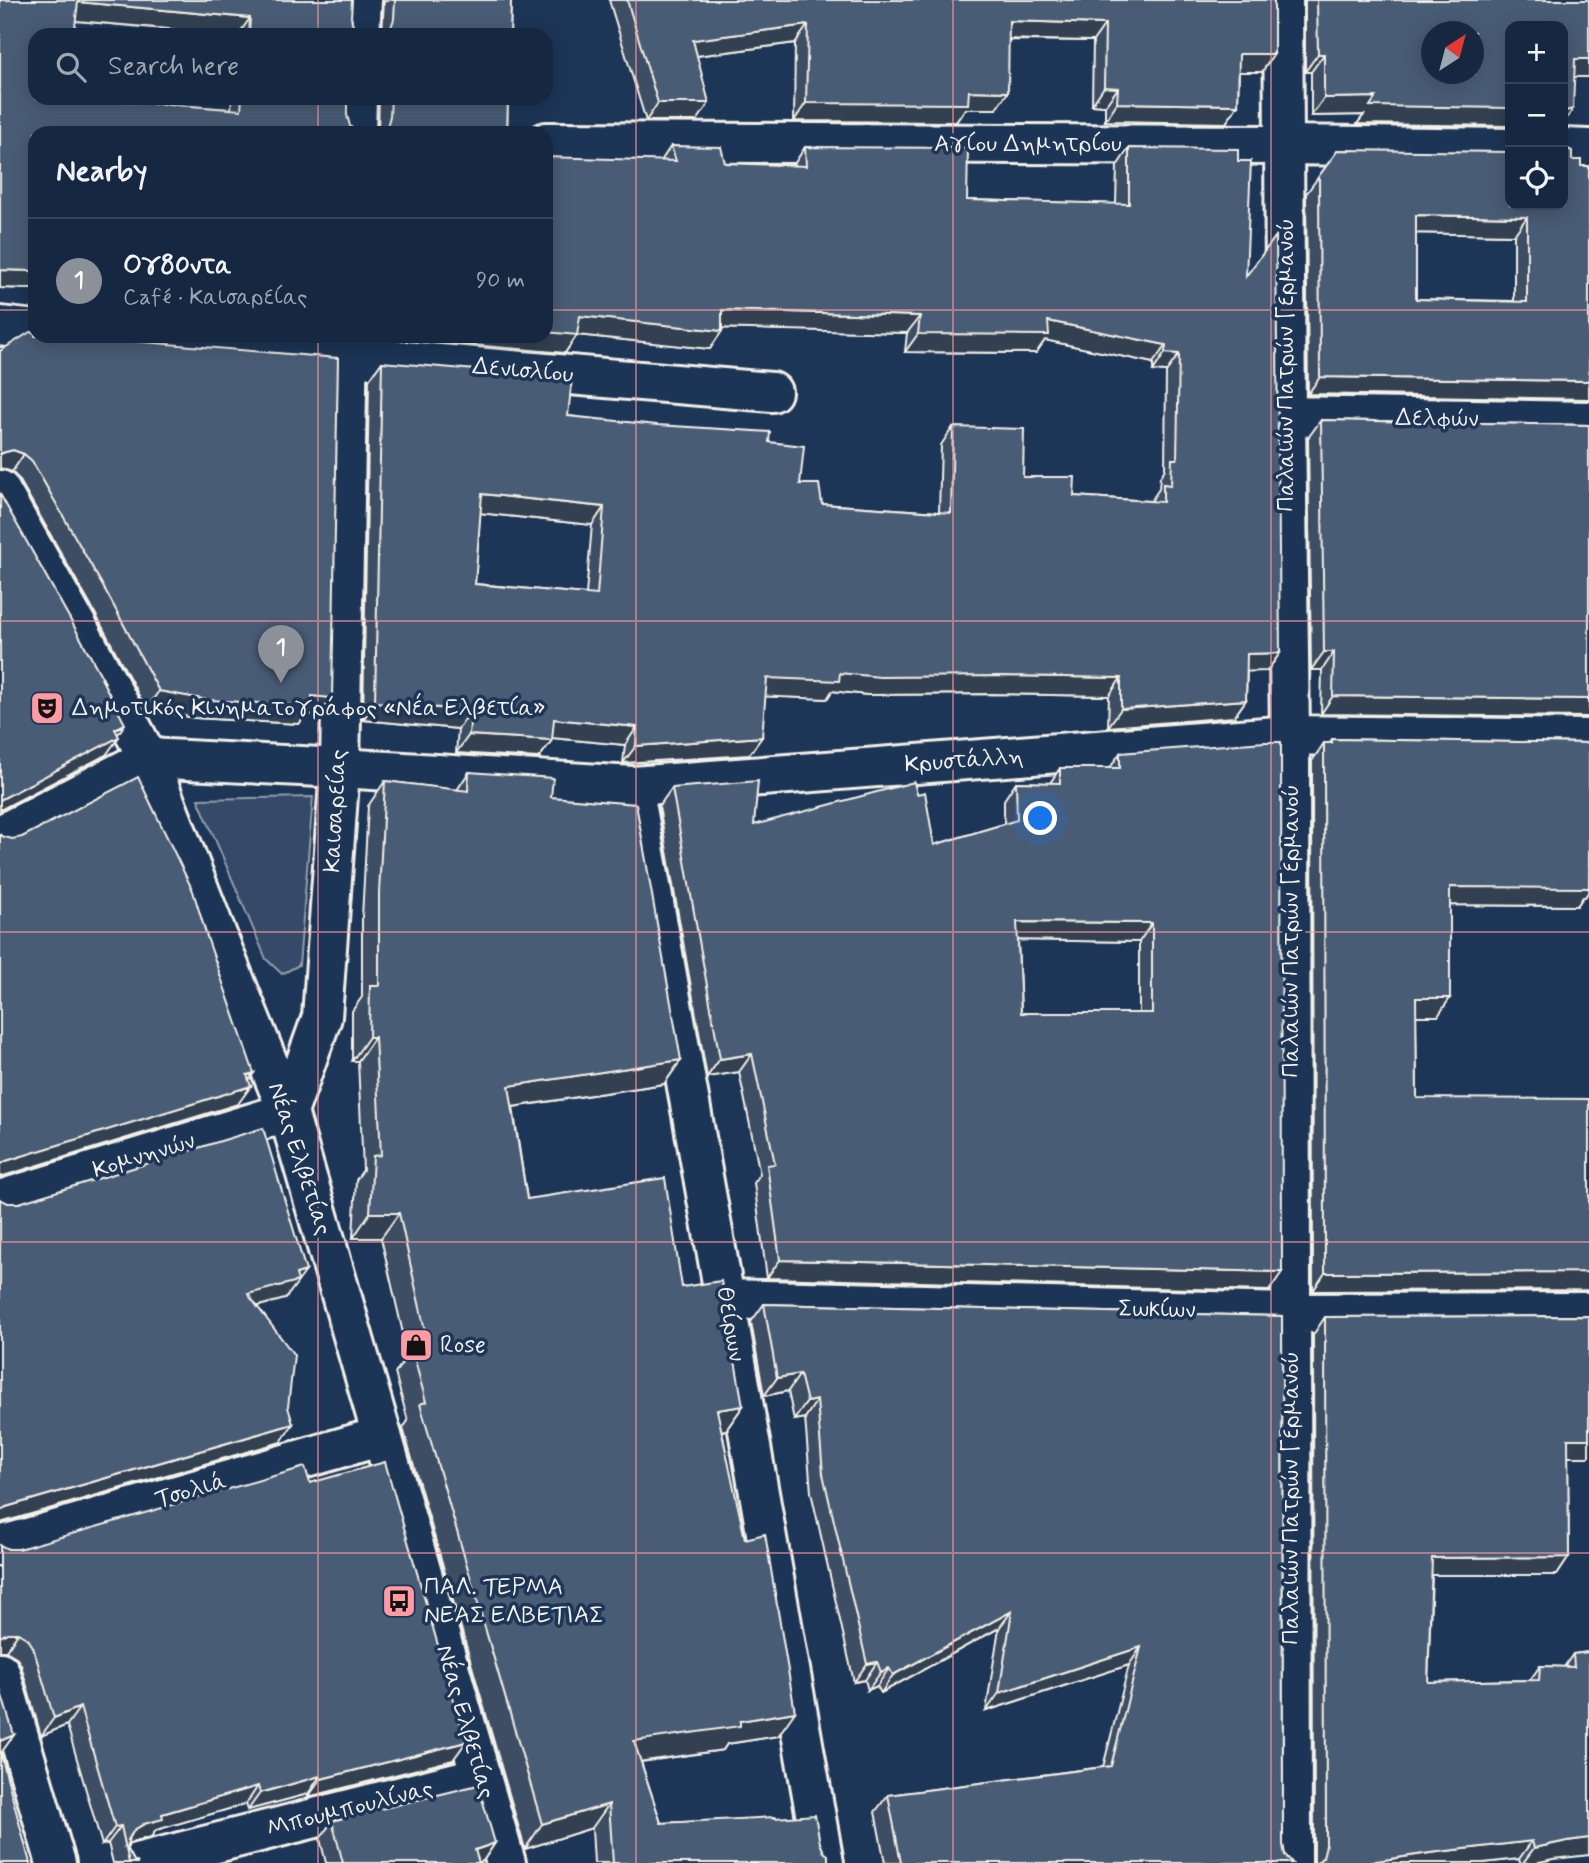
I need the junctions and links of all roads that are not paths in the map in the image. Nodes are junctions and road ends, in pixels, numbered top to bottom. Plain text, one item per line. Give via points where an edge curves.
1 (362, 0) edge
2 (1283, 0) edge
3 (360, 28) edge
4 (358, 105) edge
5 (356, 126) edge
6 (553, 142) edge
7 (1285, 145) junction
8 (1505, 148) edge
9 (1568, 148) edge
10 (1589, 149) edge
11 (0, 326) edge
12 (28, 329) edge
13 (260, 343) edge
14 (347, 347) edge
15 (772, 391) dead end
16 (1286, 416) junction
17 (1589, 421) edge
18 (0, 490) edge
19 (1290, 735) junction
20 (1589, 739) edge
21 (148, 758) junction
22 (340, 768) junction
23 (633, 786) junction
24 (0, 835) edge
25 (288, 1112) junction
26 (0, 1200) edge
27 (725, 1299) junction
28 (1589, 1312) edge
29 (1291, 1313) junction
30 (382, 1436) junction
31 (0, 1546) edge
32 (0, 1672) edge
33 (481, 1776) junction
34 (56, 1863) edge
35 (137, 1863) edge
36 (506, 1863) edge
37 (824, 1863) edge
38 (1292, 1863) edge

1 - 3 street
2 - 7 street, Παλαιών Πατρών Γερμανού
4 - 5 street
6 - 7 street, Αγίου Δημητρίου
7 - 8 street, Αγίου Δημητρίου
7 - 16 street, Παλαιών Πατρών Γερμανού
9 - 10 street
11 - 12 street
13 - 14 street, Δενισλίου
14 - 15 street, Δενισλίου
14 - 22 street, Καισαρείας
16 - 17 street, Δελφών
16 - 19 street, Παλαιών Πατρών Γερμανού
18 - 21 street, Νέας Ελβετίας
19 - 20 street, Κρυστάλλη
19 - 23 street, Κρυστάλλη
19 - 29 street, Παλαιών Πατρών Γερμανού
21 - 22 street, Κρυστάλλη
21 - 24 street
21 - 25 street, Νέας Ελβετίας
22 - 23 street, Κρυστάλλη
22 - 25 street, Καισαρείας via 322,1017
23 - 27 street, Θείρων
25 - 26 street, Κομνηνών
25 - 30 street, Νέας Ελβετίας
27 - 29 street, Σωκίων
27 - 37 street, Θείρων
28 - 29 street, Σωκίων
29 - 38 street, Παλαιών Πατρών Γερμανού
30 - 31 street, Τσολιά
30 - 33 street, Νέας Ελβετίας
32 - 34 street
33 - 35 street, Μπουμπουλίνας
33 - 36 street, Νέας Ελβετίας

